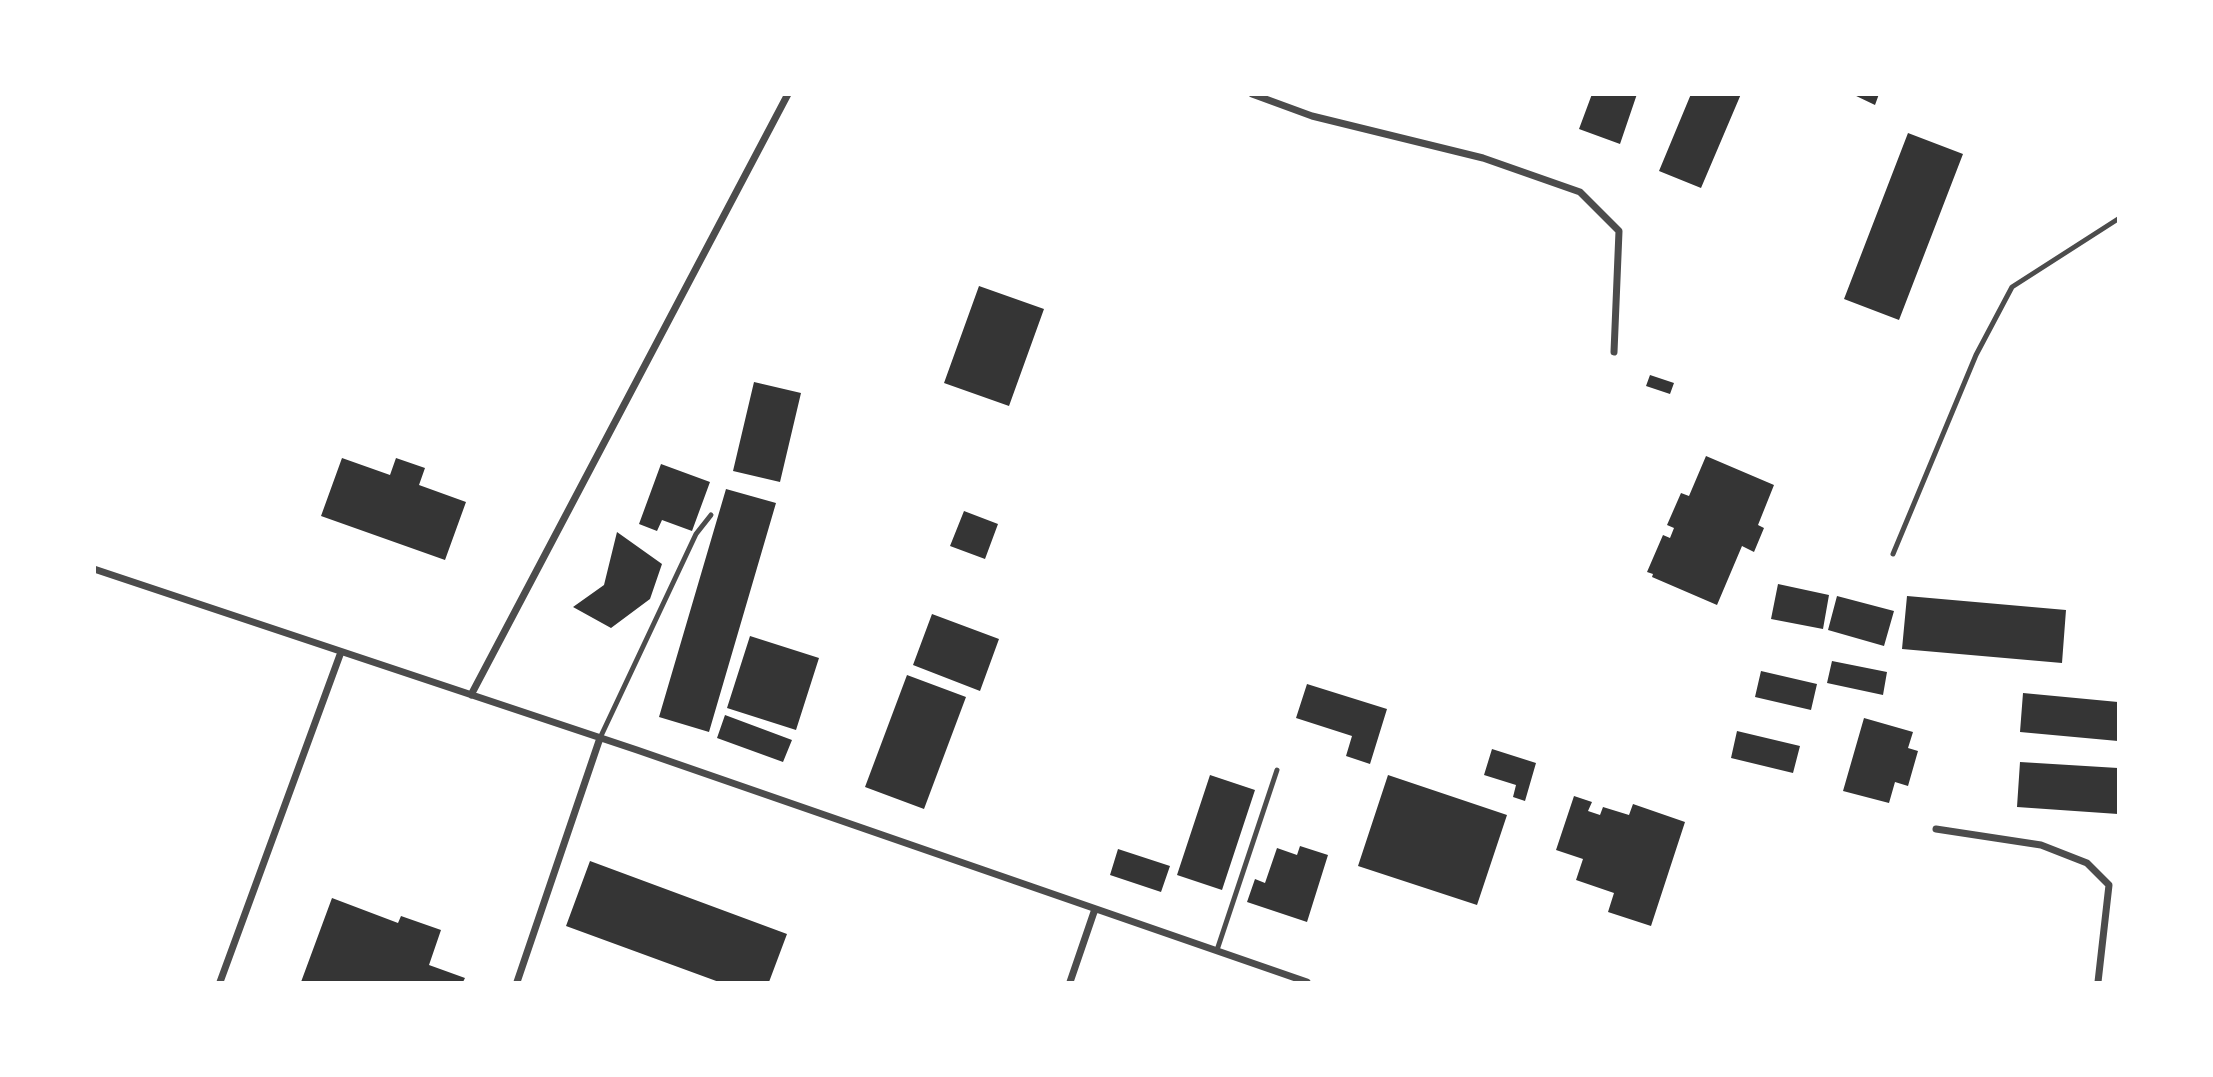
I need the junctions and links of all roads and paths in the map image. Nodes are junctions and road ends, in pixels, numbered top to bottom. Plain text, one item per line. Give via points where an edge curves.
1 (788, 94) edge
2 (1252, 94) edge
3 (2119, 219) edge
4 (1614, 352) dead end
5 (711, 515) dead end
6 (1893, 554) dead end
7 (94, 569) edge
8 (341, 652) junction
9 (471, 695) junction
10 (600, 738) junction
11 (1277, 770) dead end
12 (1936, 828) dead end
13 (2119, 883) edge
14 (2109, 885) junction
15 (1095, 909) junction
16 (1217, 950) junction
17 (220, 982) edge
18 (517, 982) edge
19 (1070, 982) edge
20 (1307, 982) edge
21 (2098, 982) edge

1 - 9 street
2 - 4 street via 1312,116 1483,158 1580,192 1619,232
3 - 6 lane via 2012,287 1976,355
5 - 10 lane via 696,534
7 - 8 street
8 - 9 street
8 - 17 street
9 - 10 street
10 - 15 street
10 - 18 street
11 - 16 lane
12 - 14 street via 2041,845 2087,863
13 - 14 street
14 - 21 street
15 - 16 street
15 - 19 street
16 - 20 street

